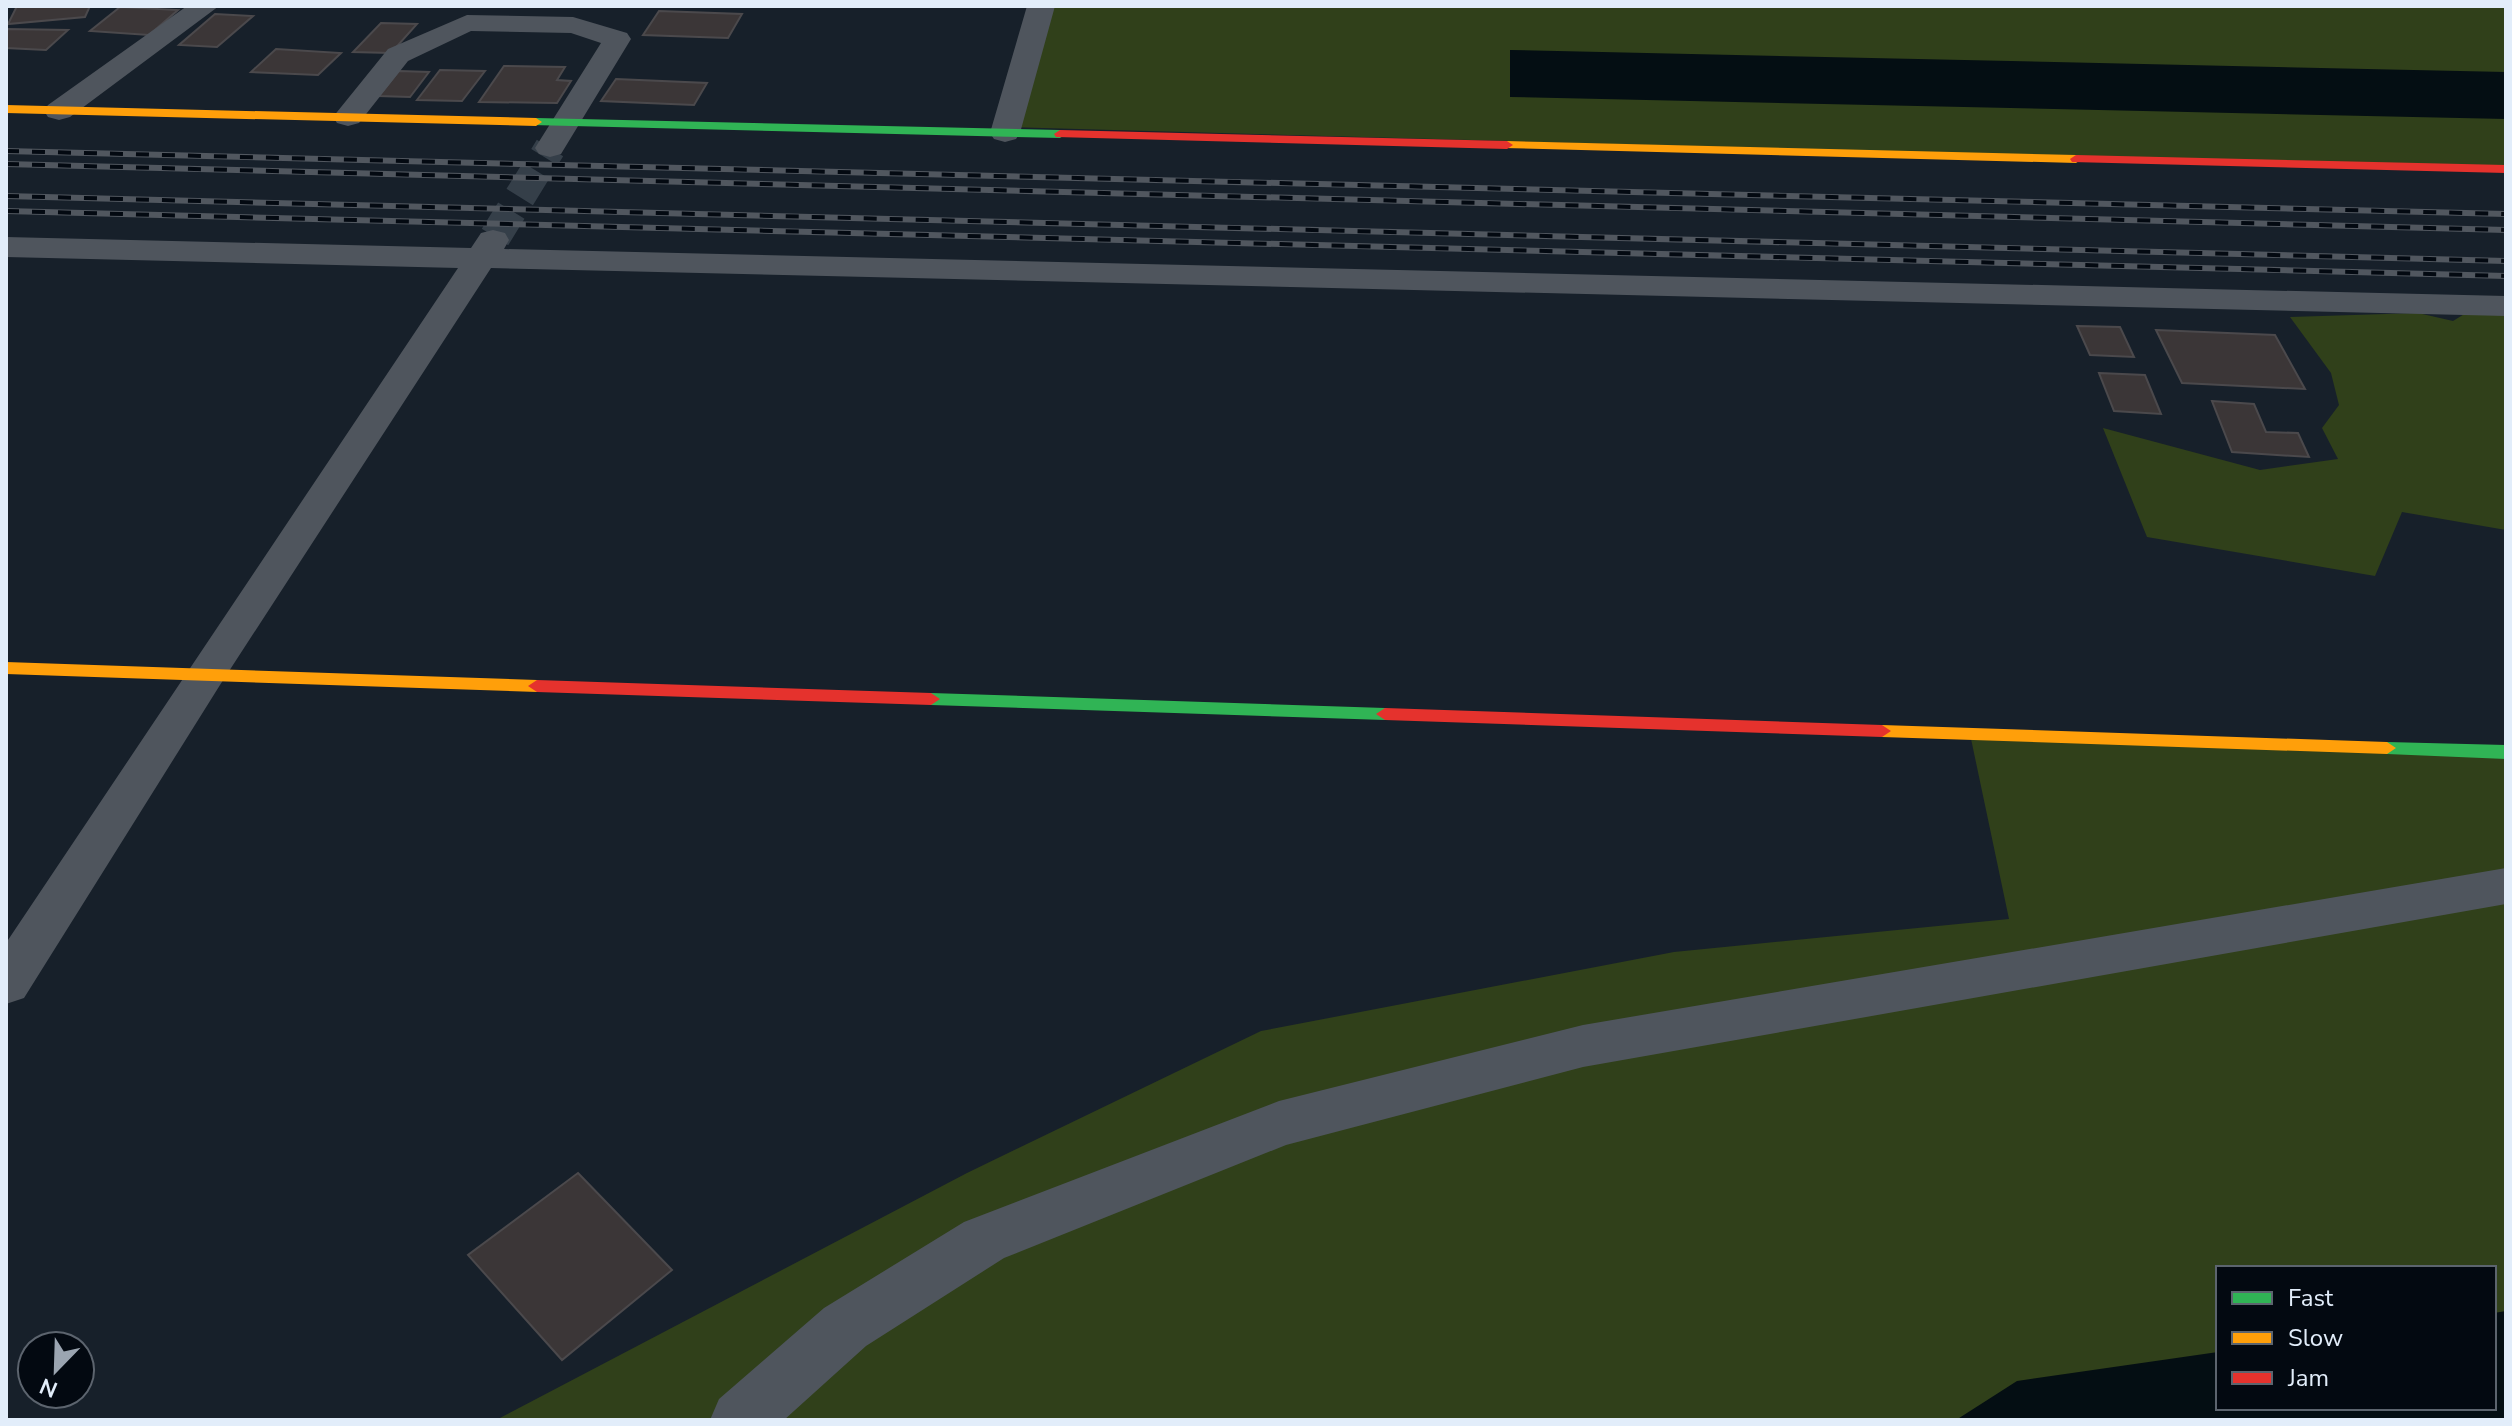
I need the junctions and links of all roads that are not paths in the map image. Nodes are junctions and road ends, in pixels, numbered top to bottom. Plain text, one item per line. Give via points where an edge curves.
1 (205, 6) edge
2 (1041, 6) edge
3 (582, 16) edge
4 (6, 109) edge
5 (59, 111) junction
6 (348, 117) junction
7 (1005, 133) junction
8 (558, 135) junction
9 (2506, 169) edge
10 (6, 247) edge
11 (488, 247) junction
12 (2506, 306) edge
13 (6, 668) edge
14 (205, 675) junction
15 (2506, 752) edge
16 (2506, 886) edge
17 (6, 984) edge
18 (740, 1420) edge

1 - 5 street
2 - 7 street
3 - 6 street via 467,23 398,55
3 - 8 street via 617,39
4 - 5 street
5 - 6 street
6 - 8 street
7 - 8 street
7 - 9 street
10 - 11 street
11 - 12 street
11 - 14 street
13 - 14 street
14 - 15 street
14 - 17 street
16 - 18 street via 1583,1046 1279,1124 984,1240 845,1327

